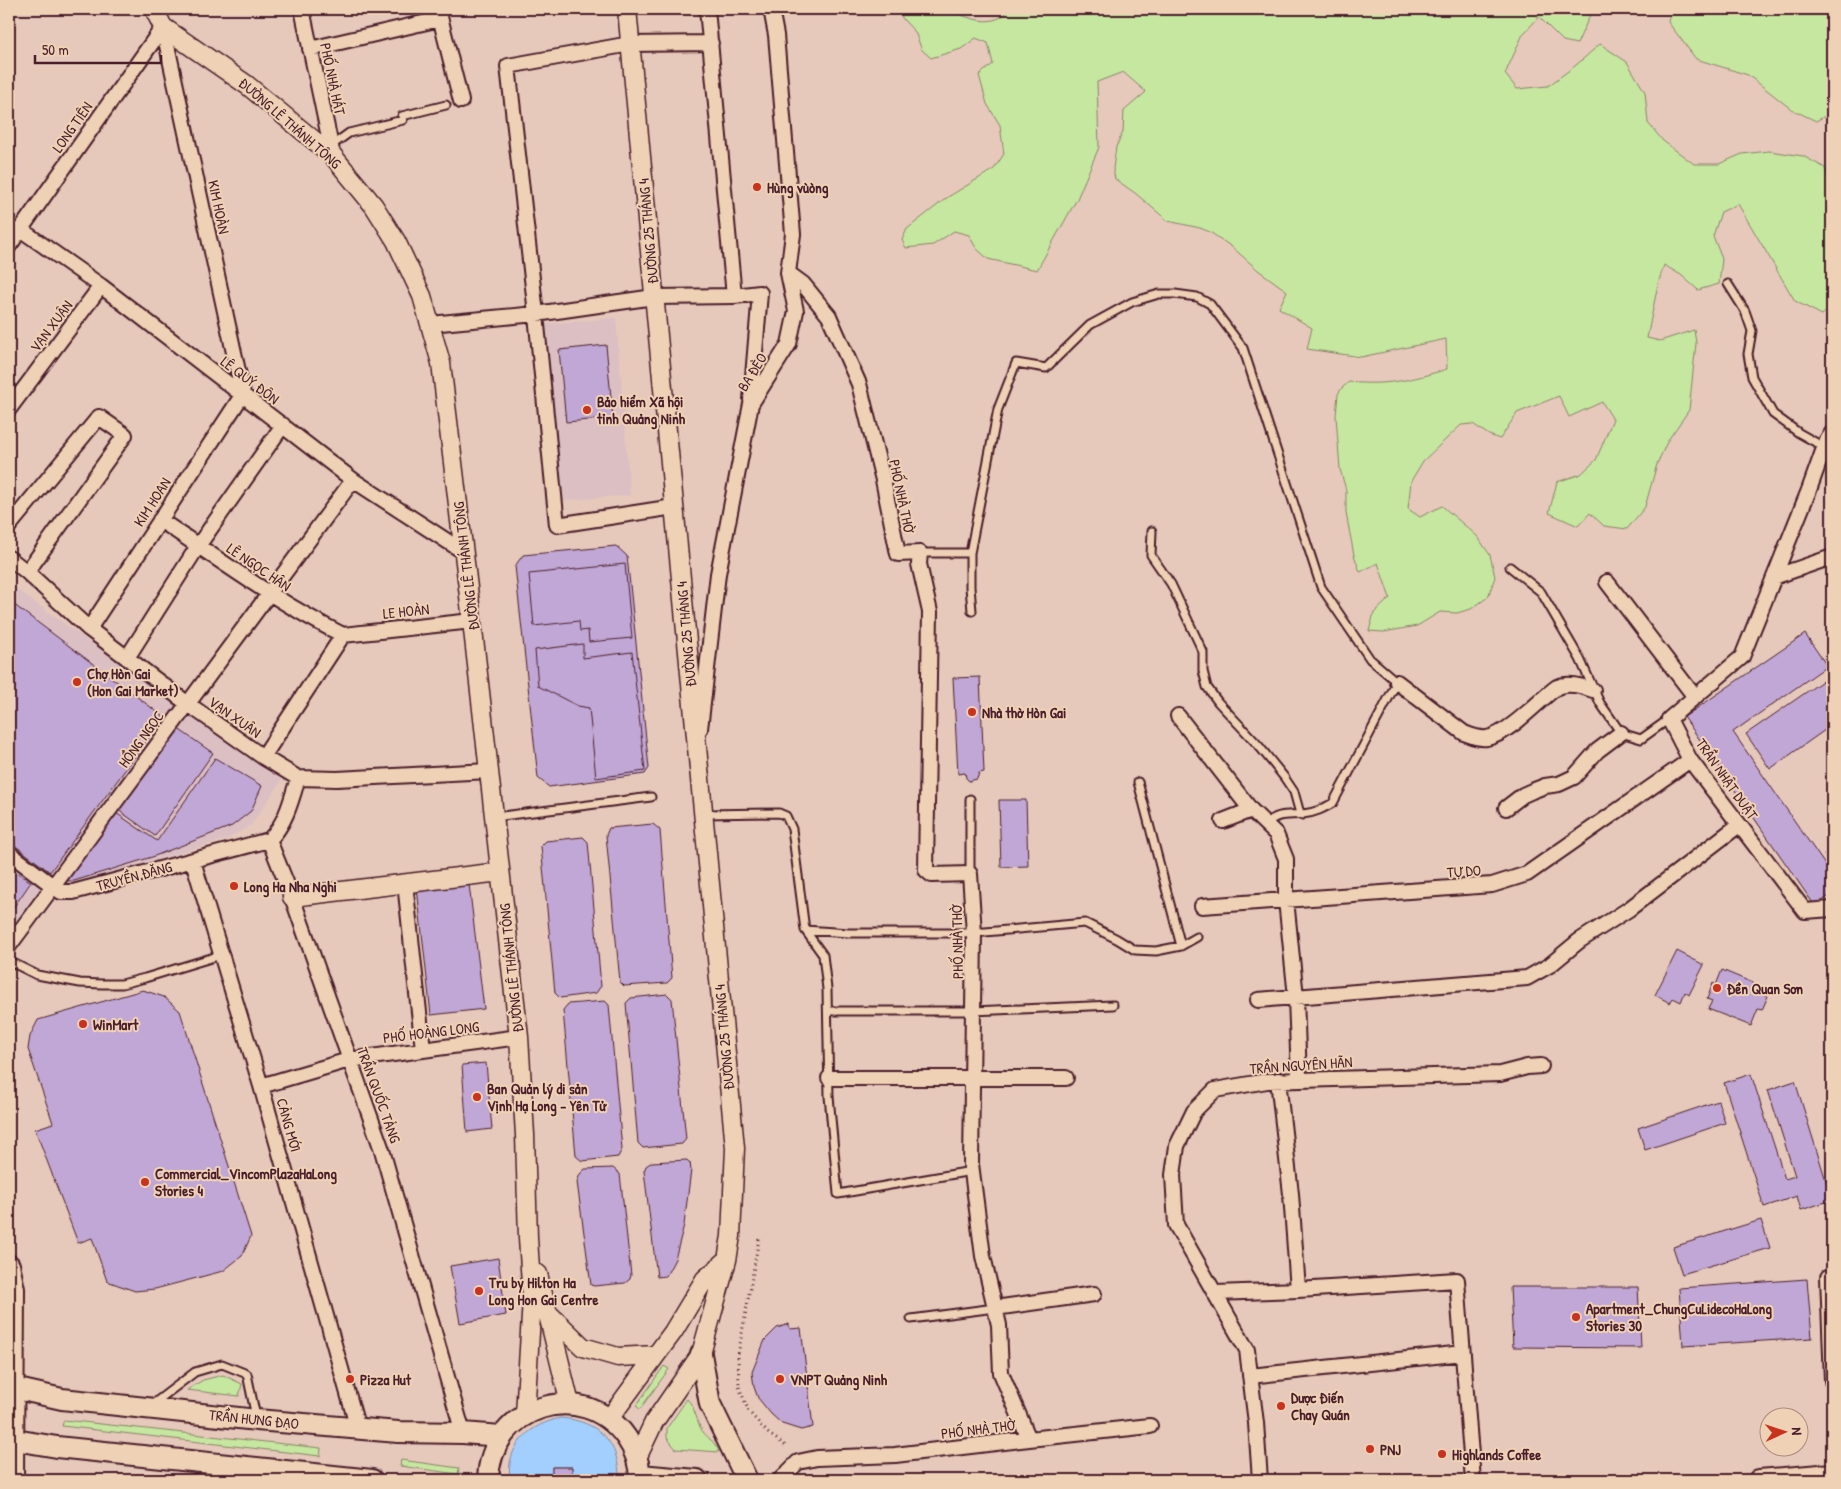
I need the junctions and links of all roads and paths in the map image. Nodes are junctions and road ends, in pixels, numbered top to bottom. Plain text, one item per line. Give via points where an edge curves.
1 (154, 9) edge
2 (302, 9) edge
3 (627, 9) edge
4 (708, 9) edge
5 (771, 9) edge
6 (439, 14) edge
7 (163, 27) junction
8 (711, 43) junction
9 (630, 44) junction
10 (310, 49) junction
11 (461, 101) dead end
12 (446, 105) dead end
13 (332, 151) junction
14 (20, 229) junction
15 (9, 246) edge
16 (788, 273) junction
17 (1728, 284) dead end
18 (101, 286) junction
19 (734, 296) junction
20 (654, 297) junction
21 (536, 314) junction
22 (430, 324) junction
23 (243, 394) junction
24 (751, 404) junction
25 (9, 409) edge
26 (283, 425) junction
27 (1832, 433) edge
28 (1824, 447) junction
29 (353, 480) junction
30 (674, 507) junction
31 (160, 520) junction
32 (9, 526) edge
33 (1152, 531) dead end
34 (198, 546) junction
35 (464, 552) junction
36 (920, 553) junction
37 (970, 553) junction
38 (1832, 558) edge
39 (1510, 566) dead end
40 (15, 567) edge
41 (1774, 577) junction
42 (1607, 582) dead end
43 (269, 594) junction
44 (972, 611) dead end
45 (472, 621) junction
46 (89, 629) junction
47 (343, 635) junction
48 (127, 658) junction
49 (1397, 682) junction
50 (1593, 690) junction
51 (1695, 697) junction
52 (188, 704) junction
53 (1178, 716) dead end
54 (1669, 719) junction
55 (1621, 733) junction
56 (698, 755) junction
57 (263, 757) junction
58 (1690, 760) junction
59 (489, 771) junction
60 (298, 778) junction
61 (1138, 782) dead end
62 (652, 797) dead end
63 (970, 799) dead end
64 (1506, 808) dead end
65 (1251, 810) junction
66 (703, 814) junction
67 (1302, 815) junction
68 (494, 817) junction
69 (1224, 820) dead end
70 (1267, 824) junction
71 (1739, 825) junction
72 (269, 840) junction
73 (9, 853) edge
74 (192, 861) junction
75 (500, 872) junction
76 (970, 874) junction
77 (405, 884) junction
78 (53, 886) junction
79 (292, 897) junction
80 (1286, 900) junction
81 (1202, 906) dead end
82 (1832, 909) edge
83 (805, 930) junction
84 (974, 933) junction
85 (1197, 938) dead end
86 (9, 946) edge
87 (1181, 946) junction
88 (221, 956) junction
89 (9, 961) edge
90 (1296, 997) junction
91 (1258, 1000) dead end
92 (1114, 1004) dead end
93 (828, 1011) junction
94 (973, 1011) junction
95 (519, 1037) junction
96 (424, 1049) junction
97 (350, 1060) junction
98 (1542, 1066) dead end
99 (829, 1078) junction
100 (972, 1078) junction
101 (1066, 1078) dead end
102 (1299, 1079) junction
103 (1278, 1080) junction
104 (261, 1086) junction
105 (972, 1171) junction
106 (528, 1238) junction
107 (759, 1239) dead end
108 (727, 1260) junction
109 (9, 1265) edge
110 (1828, 1277) dead end
111 (1298, 1290) junction
112 (1215, 1293) junction
113 (1094, 1294) dead end
114 (995, 1308) junction
115 (547, 1312) junction
116 (910, 1319) dead end
117 (1463, 1353) junction
118 (701, 1354) junction
119 (656, 1355) junction
120 (1250, 1376) junction
121 (1832, 1381) edge
122 (12, 1388) edge
123 (570, 1404) junction
124 (150, 1407) junction
125 (525, 1415) junction
126 (609, 1419) junction
127 (257, 1420) junction
128 (1150, 1426) dead end
129 (358, 1429) junction
130 (463, 1433) junction
131 (501, 1436) junction
132 (11, 1439) edge
133 (1029, 1439) junction
134 (786, 1446) dead end
135 (639, 1471) edge
136 (1832, 1474) edge
137 (13, 1480) edge
138 (372, 1480) edge
139 (488, 1480) edge
140 (697, 1480) edge
141 (747, 1480) edge
142 (780, 1480) edge
143 (1260, 1480) edge
144 (1473, 1480) edge
145 (1758, 1480) edge

1 - 7 street, ĐƯỜNG LÊ THÁNH TÔNG
2 - 10 street, PHỐ NHÀ HÁT
3 - 9 street, ĐƯỜNG 25 THÁNG 4
4 - 8 street
5 - 16 street, BA ĐÈO via 793,234
6 - 10 street
6 - 11 street
7 - 13 street, ĐƯỜNG LÊ THÁNH TÔNG via 247,84
7 - 14 street, LONG TIÊN
7 - 23 street, KIM HOÀN
8 - 9 street
8 - 19 street
9 - 20 street, ĐƯỜNG 25 THÁNG 4
9 - 21 street via 508,66
10 - 13 street, PHỐ NHÀ HÁT
12 - 13 lane via 349,133
13 - 22 street, ĐƯỜNG LÊ THÁNH TÔNG via 396,241 422,296
14 - 15 street, LONG TIÊN
14 - 18 street, LÊ QUÝ ĐÔN
16 - 24 street, BA ĐÈO via 796,311 789,344
16 - 36 street, PHỐ NHÀ THỜ via 803,284 829,316 859,384 898,554
17 - 28 lane via 1752,331 1748,354 1752,377 1773,414 1799,434
18 - 23 street, LÊ QUÝ ĐÔN
18 - 25 street, VẠN XUÂN
19 - 20 street
19 - 24 street via 760,294
20 - 21 street
20 - 30 street, ĐƯỜNG 25 THÁNG 4
21 - 22 street
21 - 30 street via 557,525
22 - 35 street, ĐƯỜNG LÊ THÁNH TÔNG via 441,363
23 - 26 street, LÊ QUÝ ĐÔN
23 - 31 street, KIM HOAN
24 - 56 street, BA ĐÈO via 718,574
26 - 29 street, LÊ QUÝ ĐÔN
26 - 34 street
27 - 28 street
28 - 41 street
29 - 35 street, LÊ QUÝ ĐÔN
29 - 43 street, HỒNG NGỌC
30 - 56 street, ĐƯỜNG 25 THÁNG 4
31 - 34 street, LÊ NGỌC HÂN
31 - 46 street, KIM HOAN
32 - 40 street via 99,417 125,435
33 - 67 lane via 1151,555 1171,584 1203,652 1207,687 1284,777 1294,792
34 - 43 street, LÊ NGỌC HÂN
34 - 48 street
35 - 45 street, ĐƯỜNG LÊ THÁNH TÔNG
36 - 37 lane
36 - 76 street, PHỐ NHÀ THỜ via 919,564 930,612 926,870 932,875
37 - 44 lane
37 - 49 lane via 998,409 1016,363 1046,368 1090,325 1132,302 1159,294 1197,297 1210,304 1243,348 1321,587 1370,659
38 - 41 street
39 - 50 lane via 1541,592 1580,660
40 - 46 street, VẠN XUÂN
41 - 51 street via 1742,657
42 - 51 street
43 - 47 street, LÊ NGỌC HÂN
43 - 52 street, HỒNG NGỌC
45 - 47 street, LE HOÀN
45 - 59 street, ĐƯỜNG LÊ THÁNH TÔNG
46 - 48 street, VẠN XUÂN
47 - 57 street
48 - 52 street, VẠN XUÂN
49 - 50 street via 1464,733 1476,738 1502,732 1557,686 1569,684
49 - 67 lane via 1333,803
50 - 55 lane
51 - 54 street
52 - 57 street, VẠN XUÂN
52 - 78 street, HỒNG NGỌC
53 - 65 street
54 - 55 lane via 1641,739
54 - 58 street, TRẦN NHẬT DUẬT
55 - 64 street via 1597,752 1574,778 1532,791
56 - 66 street, ĐƯỜNG 25 THÁNG 4
57 - 60 street, VẠN XUÂN
58 - 71 street, TRẦN NHẬT DUẬT
58 - 80 street, TỰ DO via 1528,874 1492,885
59 - 60 street, VẠN XUÂN
59 - 68 street, ĐƯỜNG LÊ THÁNH TÔNG
60 - 72 street via 287,814 279,830
61 - 87 lane
62 - 68 lane
63 - 76 lane
65 - 69 street
65 - 70 street
66 - 83 lane via 779,813 786,816 792,829
66 - 108 street, ĐƯỜNG 25 THÁNG 4 via 735,1148
67 - 70 lane via 1285,814
68 - 75 street, ĐƯỜNG LÊ THÁNH TÔNG
70 - 80 street via 1276,834 1286,859
71 - 82 street, TRẦN NHẬT DUẬT via 1805,911
71 - 90 street via 1629,909 1527,978
72 - 74 street, TRUYỀN ĐĂNG
72 - 79 street, TRẦN QUỐC TẢNG
73 - 78 street, TRUYỀN ĐĂNG
74 - 78 street, TRUYỀN ĐĂNG via 73,892 60,892
74 - 88 street, CẢNG MỚI
75 - 77 street
75 - 95 street, ĐƯỜNG LÊ THÁNH TÔNG
76 - 84 street, PHỐ NHÀ THỜ
77 - 79 street
77 - 96 street
78 - 86 street, HỒNG NGỌC
79 - 97 street, TRẦN QUỐC TẢNG
80 - 81 street, TỰ DO
80 - 90 street
83 - 84 lane
83 - 93 lane via 822,955
84 - 87 lane via 1085,923 1135,950 1156,951
84 - 94 street, PHỐ NHÀ THỜ
85 - 87 lane
88 - 89 lane via 122,984 80,983 37,975
88 - 104 street, CẢNG MỚI
90 - 91 street
90 - 102 street
92 - 94 lane
93 - 94 lane
93 - 99 lane
94 - 100 street, PHỐ NHÀ THỜ
95 - 96 street, PHỐ HOÀNG LONG
95 - 106 street, ĐƯỜNG LÊ THÁNH TÔNG
96 - 97 street, PHỐ HOÀNG LONG
97 - 104 street, PHỐ HOÀNG LONG
97 - 130 street, TRẦN QUỐC TẢNG via 382,1150
98 - 102 street, TRẦN NGUYÊN HÃN via 1500,1074
99 - 100 street
99 - 105 lane via 838,1194
100 - 101 street
100 - 105 street, PHỐ NHÀ THỜ
102 - 103 street, TRẦN NGUYÊN HÃN
103 - 111 street
103 - 112 street, TRẦN NGUYÊN HÃN via 1215,1090 1194,1111 1177,1146 1173,1175 1176,1225
104 - 129 street, CẢNG MỚI
105 - 114 street, PHỐ NHÀ THỜ via 983,1256
106 - 115 street, ĐƯỜNG LÊ THÁNH TÔNG
106 - 125 street, ĐƯỜNG LÊ THÁNH TÔNG via 532,1300
107 - 134 path via 738,1355 739,1387 749,1412 768,1433
108 - 118 street, ĐƯỜNG 25 THÁNG 4
108 - 119 street via 705,1279
109 - 122 main road via 14,1289
110 - 121 street
111 - 112 street
111 - 117 street via 1457,1280
112 - 120 street, TRẦN NGUYÊN HÃN via 1247,1350
113 - 114 street
114 - 116 lane
114 - 133 street, PHỐ NHÀ THỜ via 1001,1373
115 - 119 street via 583,1347 618,1357
115 - 123 street, ĐƯỜNG LÊ THÁNH TÔNG
117 - 120 street
117 - 144 street
118 - 135 street, ĐƯỜNG 25 THÁNG 4 via 654,1422
118 - 141 main road via 710,1404
119 - 126 street
120 - 143 street, TRẦN NGUYÊN HÃN
122 - 124 main road, TRẦN HƯNG ĐẠO via 62,1399
122 - 132 main road
123 - 125 main road via 539,1408
123 - 126 main road via 583,1406
124 - 127 main road, TRẦN HƯNG ĐẠO
124 - 127 lane via 195,1372 222,1364 247,1374
125 - 131 main road
126 - 135 main road via 630,1443
127 - 129 main road, TRẦN HƯNG ĐẠO
128 - 133 street
129 - 130 main road, TRẦN HƯNG ĐẠO
130 - 131 main road, TRẦN HƯNG ĐẠO
131 - 139 main road via 490,1463
132 - 137 main road
132 - 138 main road
133 - 142 street, PHỐ NHÀ THỜ via 895,1455 808,1460 798,1462
135 - 140 main road
136 - 145 main road

